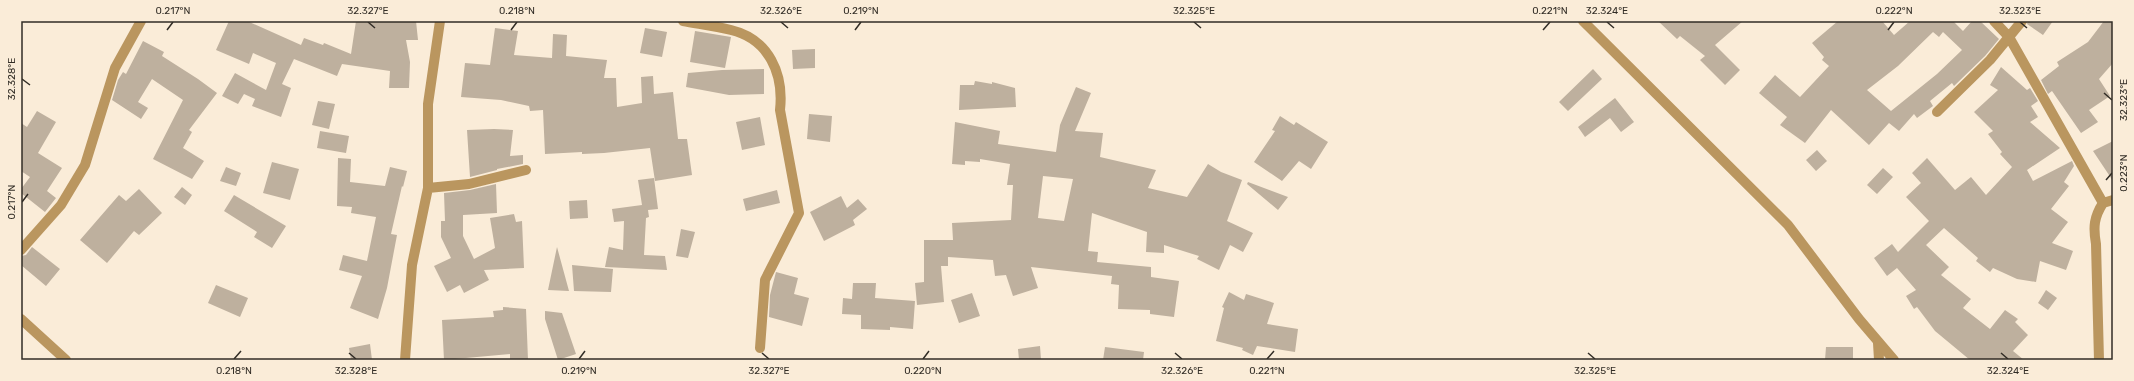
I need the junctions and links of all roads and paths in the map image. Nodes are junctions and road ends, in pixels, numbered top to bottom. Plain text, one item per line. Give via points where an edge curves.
1 (141, 21) edge
2 (440, 21) edge
3 (683, 21) edge
4 (1583, 21) edge
5 (1994, 21) edge
6 (2022, 21) edge
7 (2009, 37) junction
8 (1937, 112) dead end
9 (526, 170) dead end
10 (428, 188) junction
11 (2108, 201) edge
12 (21, 250) edge
13 (21, 319) edge
14 (1878, 343) junction
15 (760, 348) dead end
16 (66, 360) edge
17 (405, 360) edge
18 (1879, 360) edge
19 (1894, 360) edge
20 (2099, 360) edge

1 - 12 street via 115,68 85,165 61,205
2 - 10 street via 428,104
3 - 15 street via 733,30 762,45 776,68 782,95 780,110 798,214 765,280
4 - 14 street via 1788,225
5 - 7 street
6 - 7 street
7 - 8 street via 1990,60
7 - 11 street
9 - 10 street via 469,184
10 - 17 street via 412,265
11 - 20 street via 2096,214 2094,228
13 - 16 street
14 - 18 street
14 - 19 street

